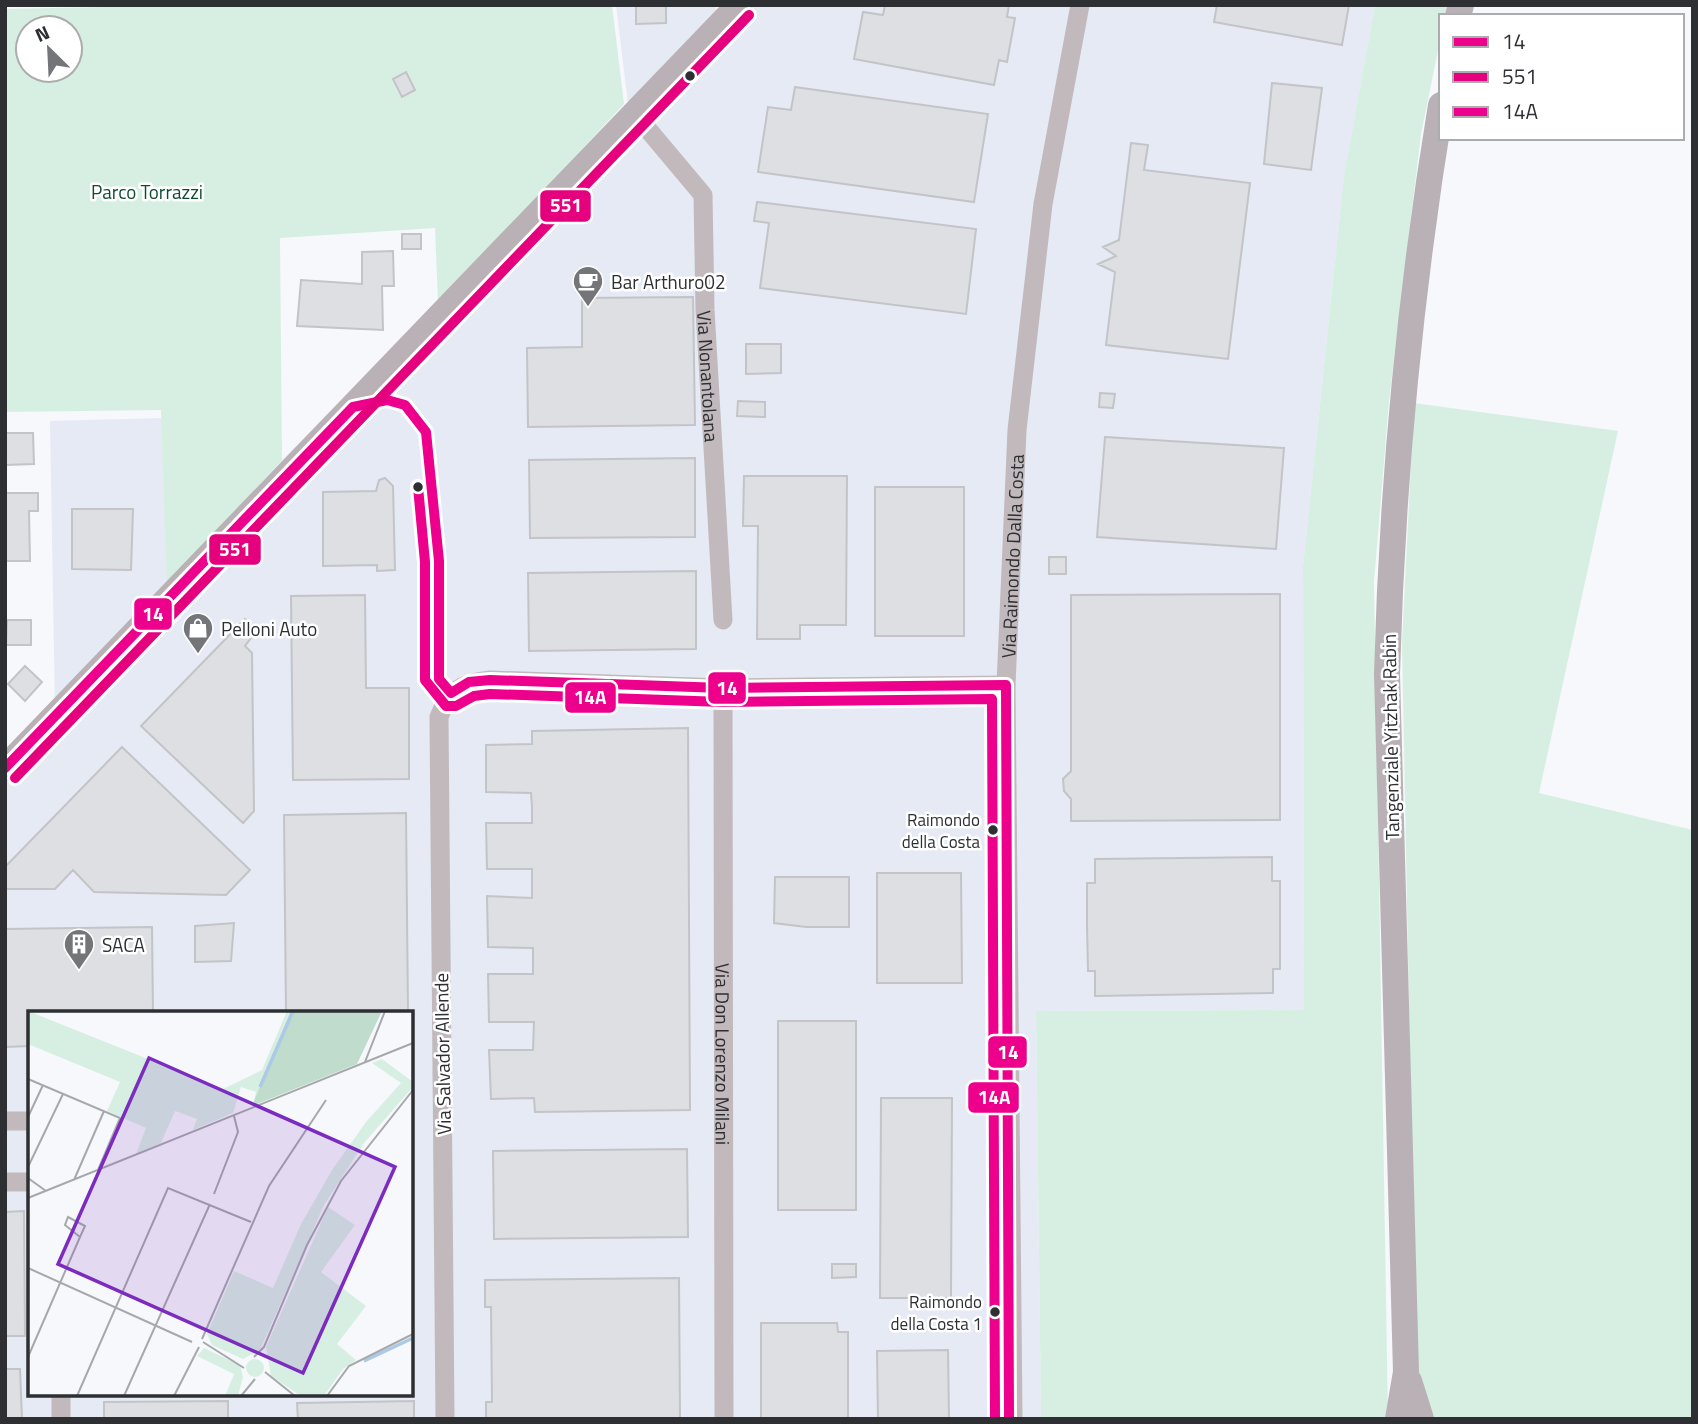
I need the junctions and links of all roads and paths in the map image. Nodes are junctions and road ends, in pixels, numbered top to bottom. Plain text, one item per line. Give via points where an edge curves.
1 (739, 5) edge
2 (1080, 5) edge
3 (635, 114) junction
4 (1439, 117) edge
5 (723, 620) dead end
6 (1006, 685) junction
7 (723, 688) junction
8 (5, 768) edge
9 (5, 1121) edge
10 (28, 1121) edge
11 (5, 1182) edge
12 (28, 1182) edge
13 (1406, 1372) junction
14 (61, 1396) edge
15 (1011, 1415) edge
16 (61, 1419) edge
17 (445, 1419) edge
18 (724, 1419) edge
19 (1398, 1419) edge
20 (1421, 1419) edge

1 - 3 main road
2 - 6 street, Via Raimondo Dalla Costa via 1043,204 1017,430
3 - 5 street, Via Nonantolana via 703,195
3 - 8 main road
4 - 13 main road, Tangenziale Yitzhak Rabin via 1422,220 1401,409 1389,584 1387,674
6 - 7 street
6 - 15 street, Via Raimondo Dalla Costa
7 - 17 street, Via Salvador Allende via 469,682 451,693 439,717
7 - 18 street, Via Don Lorenzo Milani
9 - 10 street
11 - 12 street
13 - 19 main road, Tangenziale Yitzhak Rabin
13 - 20 main road, Tangenziale Yitzhak Rabin
14 - 16 street

